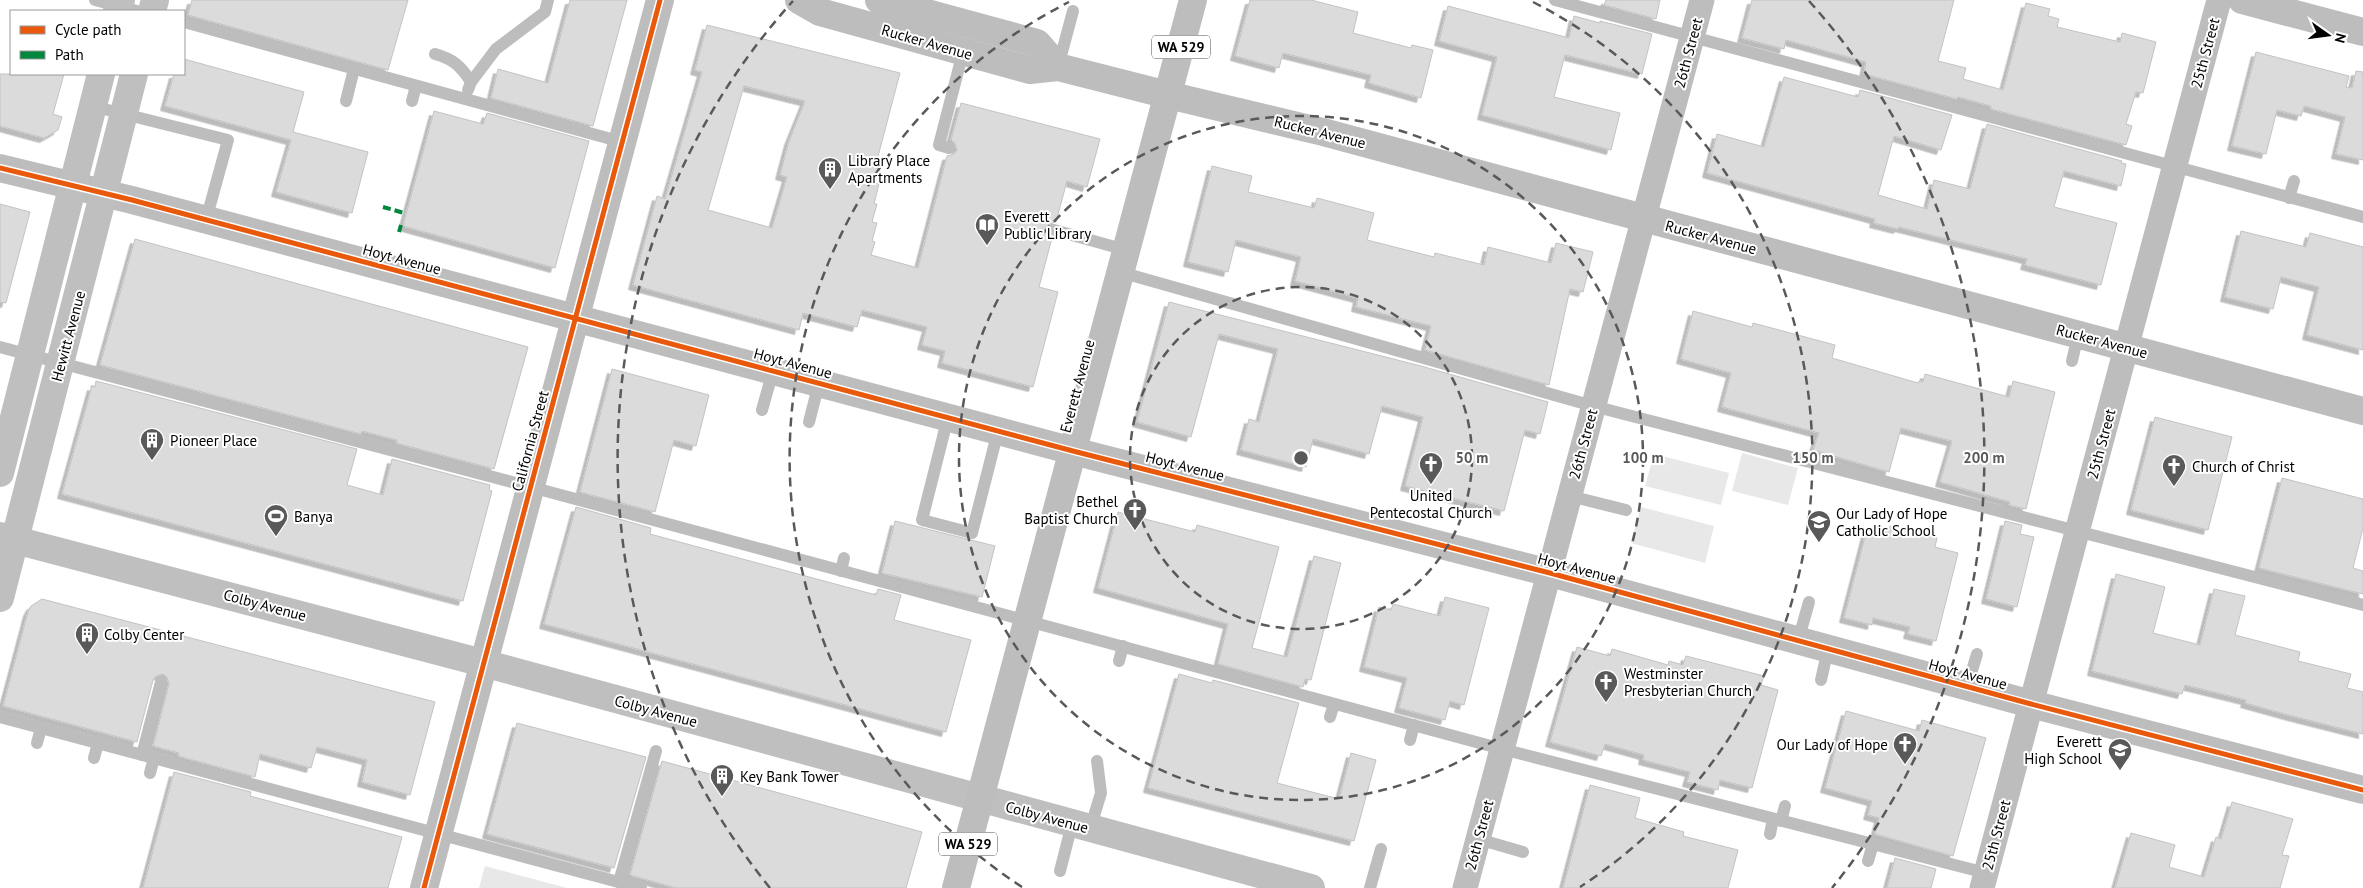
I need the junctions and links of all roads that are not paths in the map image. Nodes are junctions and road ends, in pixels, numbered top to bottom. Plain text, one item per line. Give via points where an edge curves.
1 (548, 0) edge
2 (660, 0) edge
3 (799, 0) edge
4 (879, 0) edge
5 (1193, 0) edge
6 (1555, 0) edge
7 (1702, 0) edge
8 (2219, 0) edge
9 (2242, 0) edge
10 (942, 8) edge
11 (1072, 10) dead end
12 (185, 22) edge
13 (2363, 32) edge
14 (1692, 37) junction
15 (963, 52) junction
16 (435, 54) dead end
17 (1058, 67) junction
18 (354, 69) junction
19 (101, 75) edge
20 (134, 75) edge
21 (470, 82) junction
22 (416, 86) junction
23 (1168, 95) junction
24 (465, 99) junction
25 (346, 101) dead end
26 (412, 101) dead end
27 (92, 106) junction
28 (123, 114) junction
29 (622, 142) junction
30 (949, 148) dead end
31 (0, 168) edge
32 (2174, 168) junction
33 (2294, 181) dead end
34 (74, 185) junction
35 (104, 193) junction
36 (2289, 198) junction
37 (2363, 217) edge
38 (1643, 219) junction
39 (206, 220) junction
40 (1054, 230) dead end
41 (1123, 261) junction
42 (575, 318) junction
43 (2078, 335) junction
44 (0, 347) edge
45 (2126, 348) junction
46 (30, 354) junction
47 (2072, 361) dead end
48 (61, 362) junction
49 (773, 371) junction
50 (820, 383) junction
51 (1593, 406) junction
52 (762, 410) dead end
53 (2363, 411) edge
54 (948, 418) junction
55 (809, 422) dead end
56 (998, 431) junction
57 (1073, 451) junction
58 (0, 473) edge
59 (530, 487) junction
60 (1570, 496) junction
61 (1626, 510) dead end
62 (2078, 530) junction
63 (7, 538) edge
64 (844, 558) dead end
65 (840, 571) junction
66 (1550, 573) junction
67 (0, 598) edge
68 (1809, 602) dead end
69 (2363, 605) edge
70 (1028, 621) junction
71 (1798, 640) junction
72 (1123, 646) junction
73 (1828, 649) junction
74 (1976, 654) dead end
75 (1119, 661) dead end
76 (483, 664) junction
77 (1820, 680) dead end
78 (161, 682) dead end
79 (1967, 687) junction
80 (1334, 704) junction
81 (2031, 704) junction
82 (0, 718) edge
83 (1330, 718) dead end
84 (1414, 725) junction
85 (41, 728) junction
86 (1410, 740) dead end
87 (37, 743) dead end
88 (98, 743) junction
89 (1502, 749) junction
90 (656, 751) dead end
91 (148, 756) junction
92 (94, 758) dead end
93 (1096, 761) dead end
94 (150, 773) dead end
95 (2363, 790) edge
96 (980, 800) junction
97 (1785, 806) dead end
98 (1777, 820) junction
99 (1081, 827) junction
100 (438, 834) junction
101 (1770, 834) dead end
102 (1478, 839) junction
103 (1873, 844) junction
104 (1381, 849) dead end
105 (1523, 852) dead end
106 (1868, 861) dead end
107 (1060, 871) dead end
108 (1984, 881) edge
109 (619, 882) junction
110 (424, 888) edge
111 (641, 888) edge
112 (956, 888) edge
113 (1311, 888) edge
114 (1370, 888) edge
115 (1465, 888) edge

1 - 21 lane via 545,12 496,49
2 - 29 street, California Street
3 - 15 street, Rucker Avenue via 820,12
4 - 10 street, Rucker Avenue
5 - 23 street, Everett Avenue / WA 529
6 - 14 lane
7 - 14 street, 26th Street
8 - 32 street, 25th Street
9 - 13 street
10 - 17 street, Rucker Avenue via 1037,43
11 - 17 lane
12 - 18 lane
14 - 32 lane
14 - 38 street, 26th Street
15 - 17 street, Rucker Avenue via 1030,70
15 - 30 lane via 939,146
16 - 21 lane via 450,58 463,69
17 - 23 street, Rucker Avenue
18 - 22 lane
18 - 25 lane
19 - 27 main road
20 - 28 main road, Hewitt Avenue
21 - 24 lane
22 - 24 lane
22 - 26 lane
23 - 38 street, Rucker Avenue via 1323,132
23 - 41 street, Everett Avenue / WA 529
24 - 29 lane
27 - 28 lane
27 - 34 main road
28 - 35 main road, Hewitt Avenue
28 - 39 lane via 228,140
29 - 42 street, California Street
31 - 34 street, Hoyt Avenue
32 - 36 lane
32 - 45 street, 25th Street
33 - 36 lane
34 - 35 street, Hoyt Avenue
34 - 46 main road
35 - 39 street, Hoyt Avenue
35 - 48 main road, Hewitt Avenue
36 - 37 lane
38 - 43 street, Rucker Avenue
38 - 51 street, 26th Street
39 - 42 street, Hoyt Avenue
40 - 41 lane
41 - 51 lane
41 - 57 street, Everett Avenue / WA 529
42 - 49 street, Hoyt Avenue
42 - 59 street, California Street
43 - 45 street, Rucker Avenue
43 - 47 lane
44 - 46 lane
45 - 53 street, Rucker Avenue
45 - 62 street, 25th Street
46 - 48 lane
46 - 58 main road
48 - 59 lane
48 - 63 main road, Hewitt Avenue
49 - 50 street, Hoyt Avenue
49 - 52 lane
50 - 54 street, Hoyt Avenue
50 - 55 lane
51 - 60 street, 26th Street
51 - 62 lane via 2032,512
54 - 56 street, Hoyt Avenue
54 - 56 lane via 922,520 972,533
56 - 57 street, Hoyt Avenue
57 - 66 street, Hoyt Avenue
57 - 70 street, Everett Avenue / WA 529
59 - 65 lane via 679,521
59 - 76 street, California Street
60 - 61 lane
60 - 66 street, 26th Street
62 - 69 lane via 2228,563
62 - 81 street, 25th Street
63 - 67 main road, Hewitt Avenue
63 - 76 main road, Colby Avenue
64 - 65 lane
65 - 70 lane
66 - 71 street, Hoyt Avenue
66 - 89 street, 26th Street
68 - 71 lane
70 - 72 lane
70 - 96 street, Everett Avenue / WA 529
71 - 73 street, Hoyt Avenue
72 - 75 lane
72 - 80 lane
73 - 77 lane
73 - 79 street, Hoyt Avenue
74 - 79 lane
76 - 96 main road, Colby Avenue
76 - 100 street, California Street
78 - 91 lane
79 - 81 street, Hoyt Avenue
80 - 83 lane
80 - 84 lane
81 - 95 street, Hoyt Avenue
81 - 108 street, 25th Street
82 - 85 lane
84 - 86 lane
84 - 89 lane
85 - 87 lane
85 - 88 lane
88 - 91 lane
88 - 92 lane
89 - 98 lane
89 - 102 street, 26th Street
90 - 109 lane
91 - 94 lane
91 - 100 lane
93 - 99 lane via 1101,794
96 - 99 main road, Colby Avenue
96 - 112 street, Everett Avenue / WA 529
97 - 98 lane
98 - 101 lane
98 - 103 lane
99 - 107 lane
99 - 113 main road, Colby Avenue
100 - 109 lane
100 - 110 street, California Street
102 - 105 lane
102 - 115 street, 26th Street
103 - 106 lane
103 - 108 lane
104 - 114 lane
109 - 111 lane

